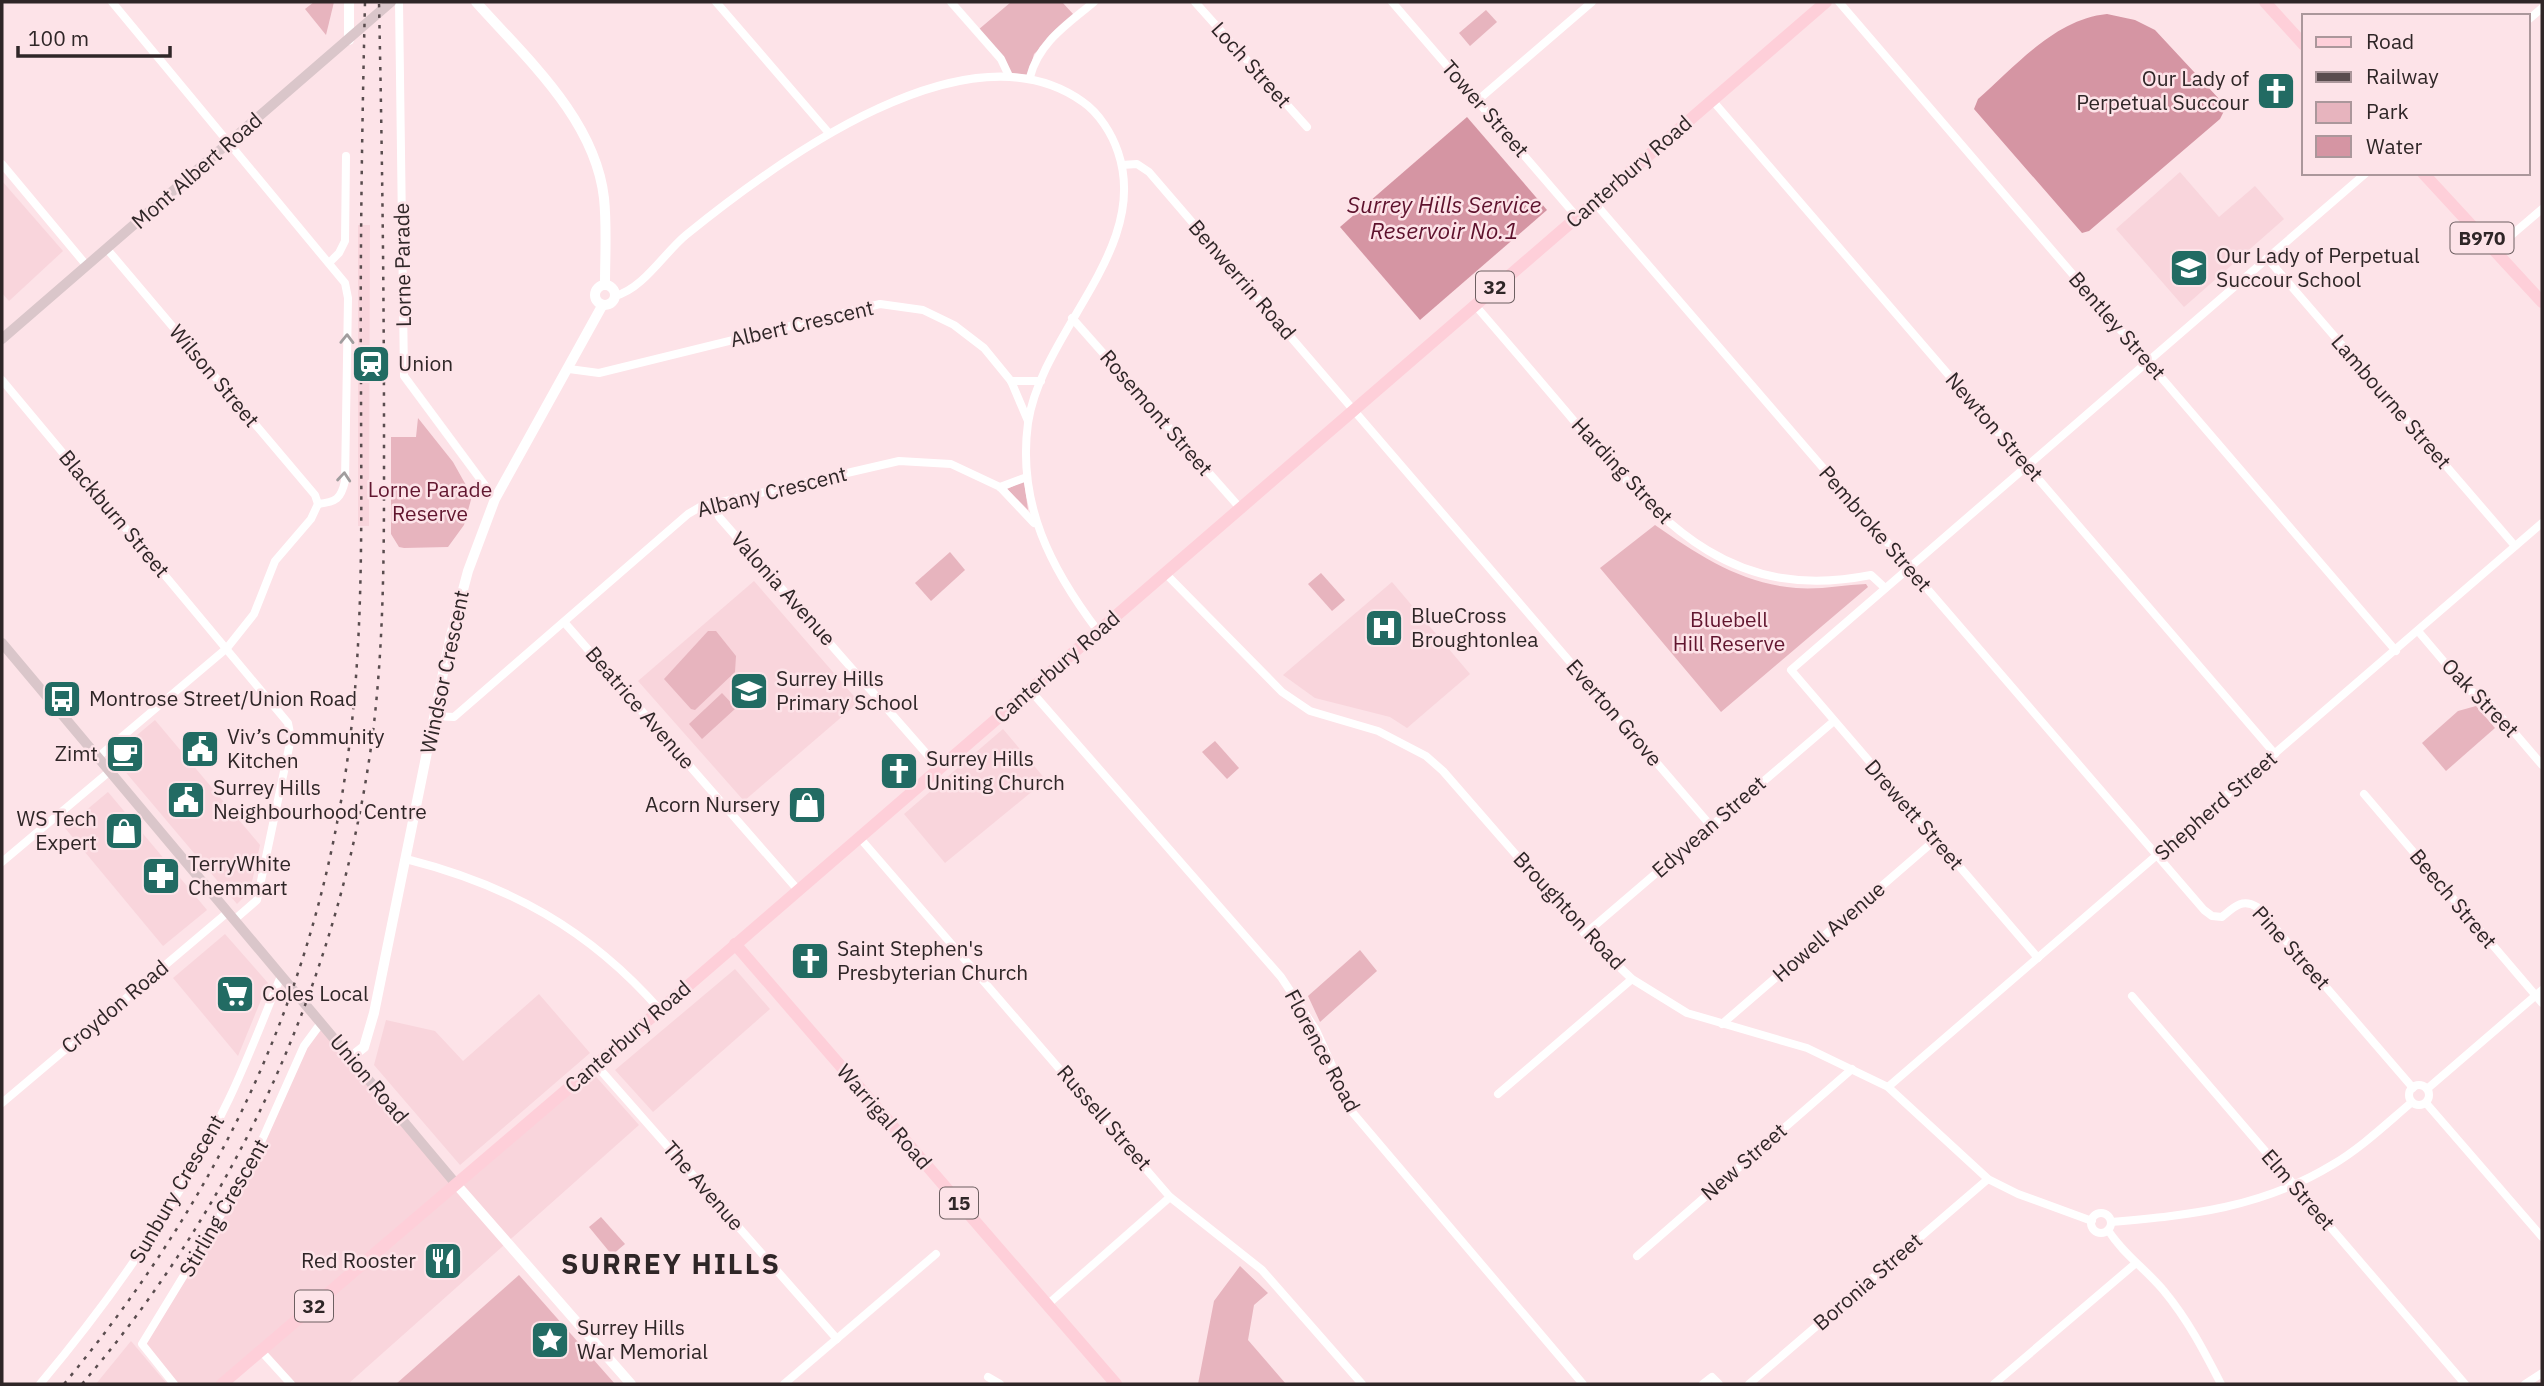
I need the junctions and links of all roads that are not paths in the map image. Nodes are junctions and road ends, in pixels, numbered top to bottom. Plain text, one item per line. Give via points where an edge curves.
1 (112, 2) edge
2 (349, 2) edge
3 (391, 2) edge
4 (399, 2) edge
5 (476, 2) edge
6 (716, 2) edge
7 (951, 2) edge
8 (1094, 2) edge
9 (1195, 2) edge
10 (1392, 2) edge
11 (1575, 2) edge
12 (1592, 2) edge
13 (1826, 2) edge
14 (1839, 2) edge
15 (2265, 2) edge
16 (1582, 10) junction
17 (349, 40) junction
18 (2302, 43) edge
19 (1009, 76) junction
20 (1030, 77) junction
21 (1478, 100) junction
22 (1712, 100) junction
23 (1307, 127) dead end
24 (828, 132) junction
25 (230, 142) junction
26 (346, 156) dead end
27 (2, 164) edge
28 (1122, 164) junction
29 (2364, 175) edge
30 (2425, 175) edge
31 (1594, 202) junction
32 (2542, 209) edge
33 (1577, 217) junction
34 (107, 249) junction
35 (2494, 250) junction
36 (2267, 258) junction
37 (330, 262) junction
38 (87, 266) junction
39 (605, 285) junction
40 (615, 296) junction
41 (2542, 302) edge
42 (1475, 305) junction
43 (602, 306) junction
44 (1072, 318) junction
45 (2, 339) edge
46 (2148, 361) junction
47 (569, 369) junction
48 (2, 380) edge
49 (1011, 381) junction
50 (1041, 382) junction
51 (1354, 410) junction
52 (1028, 421) junction
53 (2027, 465) junction
54 (1027, 477) junction
55 (1000, 487) junction
56 (495, 499) junction
57 (714, 502) junction
58 (318, 504) junction
59 (1240, 508) junction
60 (2542, 523) edge
61 (1036, 525) junction
62 (2515, 546) junction
63 (1909, 568) junction
64 (1165, 573) junction
65 (1885, 589) junction
66 (564, 622) junction
67 (1098, 631) junction
68 (2418, 631) junction
69 (2, 643) edge
70 (227, 648) junction
71 (2396, 650) junction
72 (1030, 690) junction
73 (434, 716) junction
74 (1834, 721) junction
75 (2276, 754) junction
76 (98, 757) junction
77 (2542, 765) edge
78 (940, 768) junction
79 (110, 771) junction
80 (2364, 794) dead end
81 (1711, 826) junction
82 (859, 837) junction
83 (1936, 840) junction
84 (2158, 856) junction
85 (406, 859) junction
86 (2, 862) edge
87 (798, 890) junction
88 (231, 916) junction
89 (1585, 934) junction
90 (735, 944) junction
91 (2038, 958) junction
92 (281, 976) junction
93 (1632, 979) junction
94 (2132, 996) dead end
95 (2540, 996) edge
96 (660, 1010) junction
97 (321, 1023) junction
98 (1722, 1024) junction
99 (350, 1058) junction
100 (596, 1065) junction
101 (1852, 1069) junction
102 (1888, 1087) junction
103 (2413, 1088) junction
104 (2427, 1089) junction
105 (1498, 1094) dead end
106 (2412, 1102) junction
107 (2, 1103) edge
108 (2426, 1103) junction
109 (1988, 1179) junction
110 (456, 1184) junction
111 (2293, 1185) junction
112 (1170, 1197) junction
113 (2092, 1220) junction
114 (2109, 1226) junction
115 (2542, 1237) edge
116 (936, 1254) dead end
117 (1637, 1256) dead end
118 (2136, 1263) junction
119 (1047, 1305) junction
120 (837, 1339) junction
121 (261, 1351) junction
122 (2542, 1373) edge
123 (988, 1377) dead end
124 (40, 1384) edge
125 (174, 1384) edge
126 (222, 1384) edge
127 (291, 1384) edge
128 (631, 1384) edge
129 (784, 1384) edge
130 (1000, 1384) edge
131 (1116, 1384) edge
132 (1362, 1384) edge
133 (1583, 1384) edge
134 (1703, 1384) edge
135 (1719, 1384) edge
136 (1749, 1384) edge
137 (1994, 1384) edge
138 (2221, 1384) edge
139 (2465, 1384) edge
140 (2525, 1384) edge

1 - 25 street
2 - 17 street
3 - 17 main road, Mont Albert Road
4 - 56 street, Lorne Parade via 404,376
5 - 39 street via 573,117 592,153 604,196
6 - 24 street
7 - 19 street via 1001,60
8 - 20 street via 1046,43 1035,57
9 - 23 street, Loch Street
10 - 21 street, Tower Street
11 - 16 street
12 - 16 street
13 - 22 main road, Canterbury Road / 32
14 - 46 street, Bentley Street
15 - 18 main road
16 - 21 street
17 - 25 main road, Mont Albert Road
19 - 20 street
19 - 24 street via 941,87
20 - 28 street via 1063,87 1090,106 1113,137
21 - 33 street, Tower Street
22 - 31 main road, Canterbury Road / 32
22 - 53 street, Newton Street
24 - 40 street via 747,185 679,241 627,293
25 - 34 main road, Mont Albert Road
25 - 37 street
26 - 37 street via 345,241
27 - 38 street
28 - 44 street via 1125,202 1115,242
28 - 51 street, Benwerrin Road via 1137,164 1149,172
29 - 36 street
30 - 35 main road, B970
31 - 33 main road, Canterbury Road / 32
31 - 63 street, Pembroke Street
32 - 35 street
33 - 42 main road, Canterbury Road / 32
34 - 38 main road, Mont Albert Road
34 - 58 street, Wilson Street
35 - 41 main road, B970
36 - 46 street
36 - 62 street, Lambourne Street
58 -> 37 street via 335,502 345,481 348,298 345,283
38 - 45 main road, Mont Albert Road
39 - 40 street
39 - 43 street via 596,290 595,298
40 - 43 street
42 - 51 main road, Canterbury Road / 32
42 - 65 street, Harding Street via 1635,492 1692,541 1765,576 1801,582 1871,575
43 - 47 street, Windsor Crescent
44 - 50 street
44 - 59 street, Rosemont Street
46 - 53 street
46 - 71 street, Bentley Street
47 - 49 street, Albert Crescent via 599,373 880,304 923,310 954,325 984,348
47 - 56 street, Windsor Crescent
48 - 70 street, Blackburn Street
49 - 50 street
49 - 52 street, Albert Crescent
50 - 52 street
51 - 59 main road, Canterbury Road / 32
51 - 81 street, Everton Grove
52 - 54 street
53 - 63 street
53 - 75 street, Newton Street
54 - 55 street
54 - 61 street
55 - 57 street, Albany Crescent via 951,464 899,461
55 - 61 street, Albany Crescent
56 - 73 street, Windsor Crescent via 468,571
57 - 66 street, Albany Crescent via 688,514
57 - 78 street, Valonia Avenue via 719,517
58 - 70 street via 275,561 254,614
59 - 64 main road, Canterbury Road / 32
60 - 62 street, Shepherd Street
61 - 67 street via 1069,593
62 - 68 street, Shepherd Street
63 - 65 street
63 - 84 street, Pembroke Street
64 - 67 main road, Canterbury Road / 32
64 - 89 street, Broughton Road via 1282,692 1310,711 1386,735 1443,771
65 - 74 street, Drewett Street via 1791,670
66 - 73 street, Albany Crescent via 454,717
66 - 87 street, Beatrice Avenue
67 - 72 main road, Canterbury Road / 32
68 - 71 street, Shepherd Street
68 - 77 street, Oak Street via 2468,691 2484,697
69 - 76 main road, Union Road
70 - 76 street
70 - 88 street, Blackburn Street via 284,716 291,738 257,900
71 - 75 street, Shepherd Street
72 - 78 main road, Canterbury Road / 32
72 - 133 street, Florence Road via 1281,976 1316,1030 1353,1113
73 - 85 street, Windsor Crescent
74 - 81 street, Edyvean Street
74 - 83 street, Drewett Street
75 - 84 street, Shepherd Street
76 - 79 main road, Union Road
78 - 82 main road, Canterbury Road / 32
79 - 86 street
79 - 88 main road, Union Road
80 - 95 street, Beech Street
81 - 89 street, Edyvean Street
82 - 87 main road, Canterbury Road / 32
82 - 112 street, Russell Street
83 - 91 street, Drewett Street
83 - 98 street, Howell Avenue
84 - 91 street, Shepherd Street
84 - 103 street, Pine Street via 2212,916 2222,917 2238,904 2249,902 2258,907
85 - 96 street via 463,874 555,919 613,962
85 - 99 street, Windsor Crescent via 374,1013 364,1047
87 - 90 main road, Canterbury Road / 32
88 - 92 main road, Union Road
88 - 107 street, Croydon Road
89 - 93 street, Broughton Road
90 - 96 main road, Canterbury Road / 32
90 - 119 main road, Warrigal Road / 15
91 - 102 street, Shepherd Street
92 - 97 main road, Union Road
92 - 124 street, Sunbury Crescent via 230,1098 186,1181 97,1317
93 - 98 street, Broughton Road via 1687,1013
93 - 105 street
94 - 111 street, Elm Street
95 - 104 street
96 - 100 main road, Canterbury Road / 32
97 - 99 main road, Union Road
97 - 125 street, Stirling Crescent via 304,1046 250,1167 142,1344
98 - 101 street, Broughton Road via 1807,1048
99 - 110 main road, Union Road
100 - 110 main road, Canterbury Road / 32
100 - 120 street, The Avenue
101 - 102 street, Broughton Road
101 - 117 street, New Street
102 - 109 street, Broughton Road
103 - 104 street
103 - 106 street
104 - 108 street
106 - 108 street
106 - 111 street via 2333,1165
108 - 115 street
109 - 113 street, Broughton Road
109 - 136 street, Boronia Street
110 - 121 main road, Canterbury Road / 32
110 - 128 street, Union Road
111 - 114 street via 2225,1208
111 - 139 street, Elm Street
112 - 119 street
112 - 132 street, Russell Street via 1262,1270
113 - 114 street via 2096,1231
113 - 114 street via 2103,1213
114 - 118 street via 2118,1246
116 - 120 street
118 - 137 street
118 - 138 street via 2189,1321
119 - 131 main road, Warrigal Road / 15
120 - 129 street
121 - 126 main road, Canterbury Road / 32
121 - 127 street
122 - 140 street
123 - 130 street
134 - 135 street via 1712,1377

